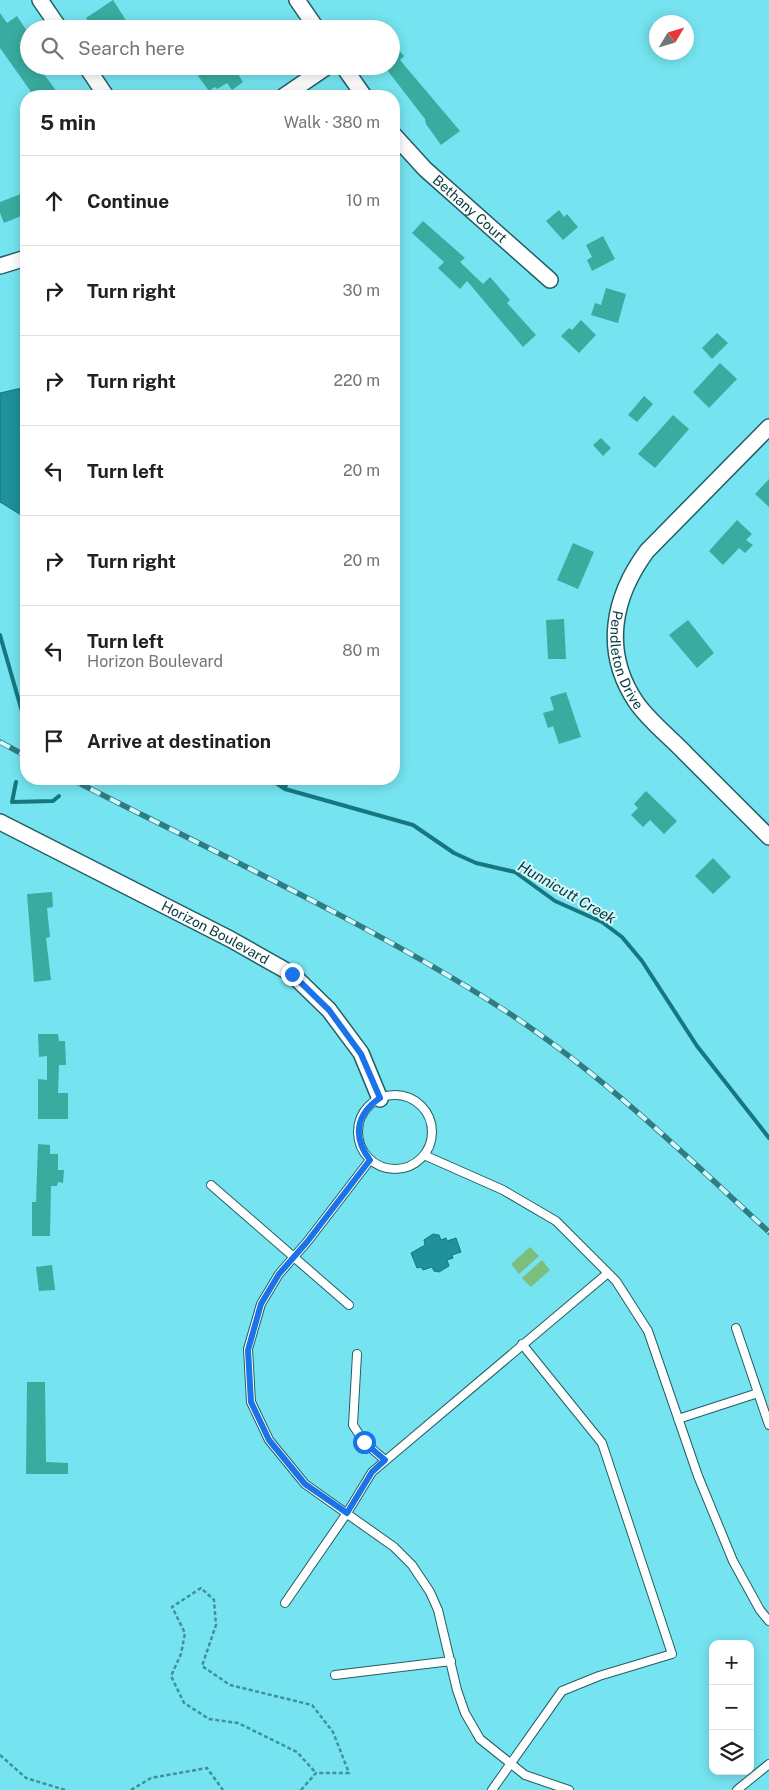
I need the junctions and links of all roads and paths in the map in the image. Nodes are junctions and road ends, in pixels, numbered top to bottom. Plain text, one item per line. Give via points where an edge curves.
1 (40, 0) edge
2 (297, 0) edge
3 (54, 20) edge
4 (311, 20) edge
5 (92, 75) edge
6 (315, 75) edge
7 (349, 75) edge
8 (102, 90) edge
9 (293, 90) edge
10 (360, 90) edge
11 (400, 142) edge
12 (20, 260) edge
13 (0, 266) edge
14 (550, 280) dead end
15 (769, 427) edge
16 (0, 822) edge
17 (769, 837) edge
18 (380, 1098) junction
19 (424, 1155) junction
20 (370, 1160) junction
21 (211, 1185) dead end
22 (294, 1257) junction
23 (608, 1273) junction
24 (349, 1305) dead end
25 (736, 1328) dead end
26 (522, 1344) junction
27 (357, 1354) dead end
28 (758, 1393) junction
29 (678, 1419) junction
30 (769, 1425) edge
31 (385, 1460) junction
32 (347, 1513) junction
33 (284, 1603) dead end
34 (769, 1621) edge
35 (451, 1661) junction
36 (335, 1675) dead end
37 (0, 1755) edge
38 (511, 1764) junction
39 (769, 1764) edge
40 (316, 1773) junction
41 (65, 1790) edge
42 (131, 1790) edge
43 (223, 1790) edge
44 (301, 1790) edge
45 (492, 1790) edge
46 (569, 1790) edge
47 (737, 1790) edge

1 - 3 street
2 - 4 street
5 - 8 street
6 - 9 street
7 - 10 street
11 - 14 street, Bethany Court via 425,170
12 - 13 street
15 - 17 street, Pendleton Drive via 647,551 633,570 618,607 616,650 620,669 637,703
16 - 18 street, Horizon Boulevard via 230,938 292,974 329,1010 361,1054
18 - 19 lane via 403,1096 424,1110 432,1132
18 - 20 lane via 369,1105 358,1126 362,1150
19 - 20 lane via 404,1168 392,1169
19 - 23 lane via 503,1190 556,1221
20 - 22 lane
21 - 22 lane
22 - 24 lane
22 - 32 lane via 279,1274 261,1304 248,1350 251,1402 269,1440 305,1484
23 - 26 lane
23 - 29 lane via 648,1331
25 - 28 lane
26 - 31 lane
26 - 38 lane via 602,1443 672,1654 599,1676 562,1692
27 - 31 lane via 353,1425 364,1442
28 - 29 lane
28 - 30 lane
29 - 34 lane via 733,1561
31 - 32 lane via 372,1472
32 - 33 lane
32 - 35 lane via 394,1547 412,1565 438,1610
35 - 36 lane
35 - 38 lane via 465,1713 480,1739
37 - 41 path via 26,1778
38 - 45 lane
38 - 46 lane via 525,1775
39 - 47 lane
40 - 40 path via 349,1773 333,1732 312,1705 230,1685 202,1666 216,1625 214,1600 201,1588 172,1608 185,1633 181,1654 171,1676 184,1703 209,1719 238,1722 291,1748
40 - 44 path
42 - 43 path via 151,1778 207,1768

